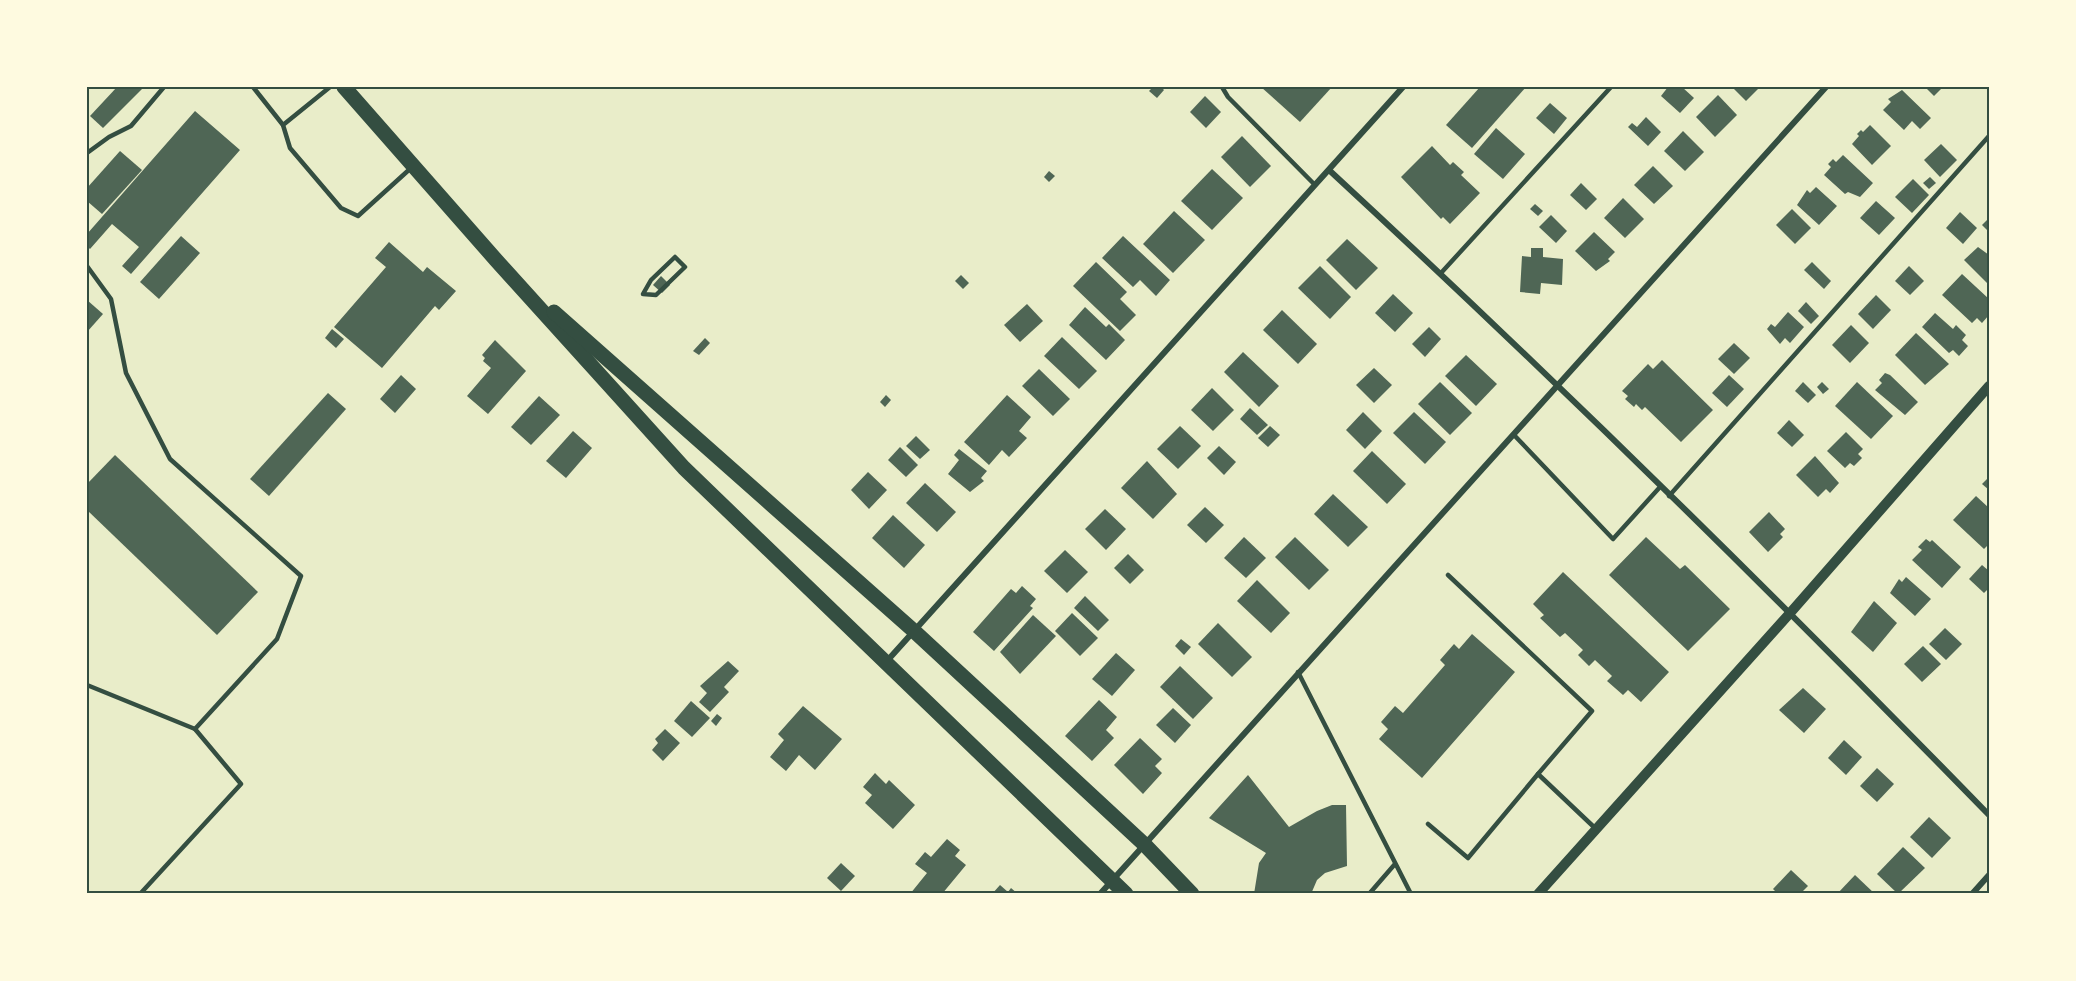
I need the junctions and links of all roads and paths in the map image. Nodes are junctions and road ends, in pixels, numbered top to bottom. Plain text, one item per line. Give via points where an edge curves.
1 (164, 87) edge
2 (253, 87) edge
3 (330, 87) edge
4 (344, 87) edge
5 (1222, 87) edge
6 (1403, 87) edge
7 (1611, 87) edge
8 (1826, 87) edge
9 (283, 125) junction
10 (1989, 136) edge
11 (87, 153) edge
12 (413, 166) junction
13 (1329, 170) junction
14 (1316, 185) junction
15 (496, 260) junction
16 (87, 266) edge
17 (1441, 273) junction
18 (643, 294) joint
19 (1558, 386) junction
20 (1989, 386) edge
21 (1514, 435) junction
22 (1660, 487) junction
23 (1670, 496) junction
24 (1448, 575) dead end
25 (1791, 612) junction
26 (914, 631) junction
27 (886, 662) junction
28 (1298, 672) junction
29 (87, 685) edge
30 (195, 729) junction
31 (1538, 774) junction
32 (1989, 815) edge
33 (1428, 824) dead end
34 (1596, 829) junction
35 (1145, 845) junction
36 (1395, 864) junction
37 (1989, 875) edge
38 (1112, 881) junction
39 (140, 894) edge
40 (1100, 894) edge
41 (1126, 894) edge
42 (1192, 894) edge
43 (1369, 894) edge
44 (1411, 894) edge
45 (1538, 894) edge
46 (1972, 894) edge

1 - 11 lane via 132,126
2 - 9 lane
3 - 9 lane
4 - 12 main road
5 - 14 lane
6 - 13 street
7 - 17 lane
8 - 19 street
9 - 12 lane via 290,148 341,208 358,216
10 - 23 lane
12 - 15 main road
13 - 14 street
13 - 17 street
14 - 26 street
15 - 26 main road
15 - 27 main road via 684,468
16 - 30 lane via 111,299 126,373 170,459 301,576 277,639
17 - 19 street
18 - 18 lane via 656,295 685,267 675,257 651,280
19 - 21 street
19 - 22 street
20 - 25 street
21 - 22 lane via 1613,539
21 - 28 street
22 - 23 street
23 - 25 street
24 - 31 lane via 1592,711
25 - 32 street
25 - 34 street
26 - 27 street
26 - 35 main road
27 - 38 main road
28 - 35 street
28 - 36 lane
29 - 30 lane
30 - 39 lane via 241,784
31 - 33 lane via 1468,858
31 - 34 lane
34 - 45 street
35 - 38 street
35 - 42 main road
36 - 43 lane
36 - 44 lane
37 - 46 street
38 - 40 street
38 - 41 main road

